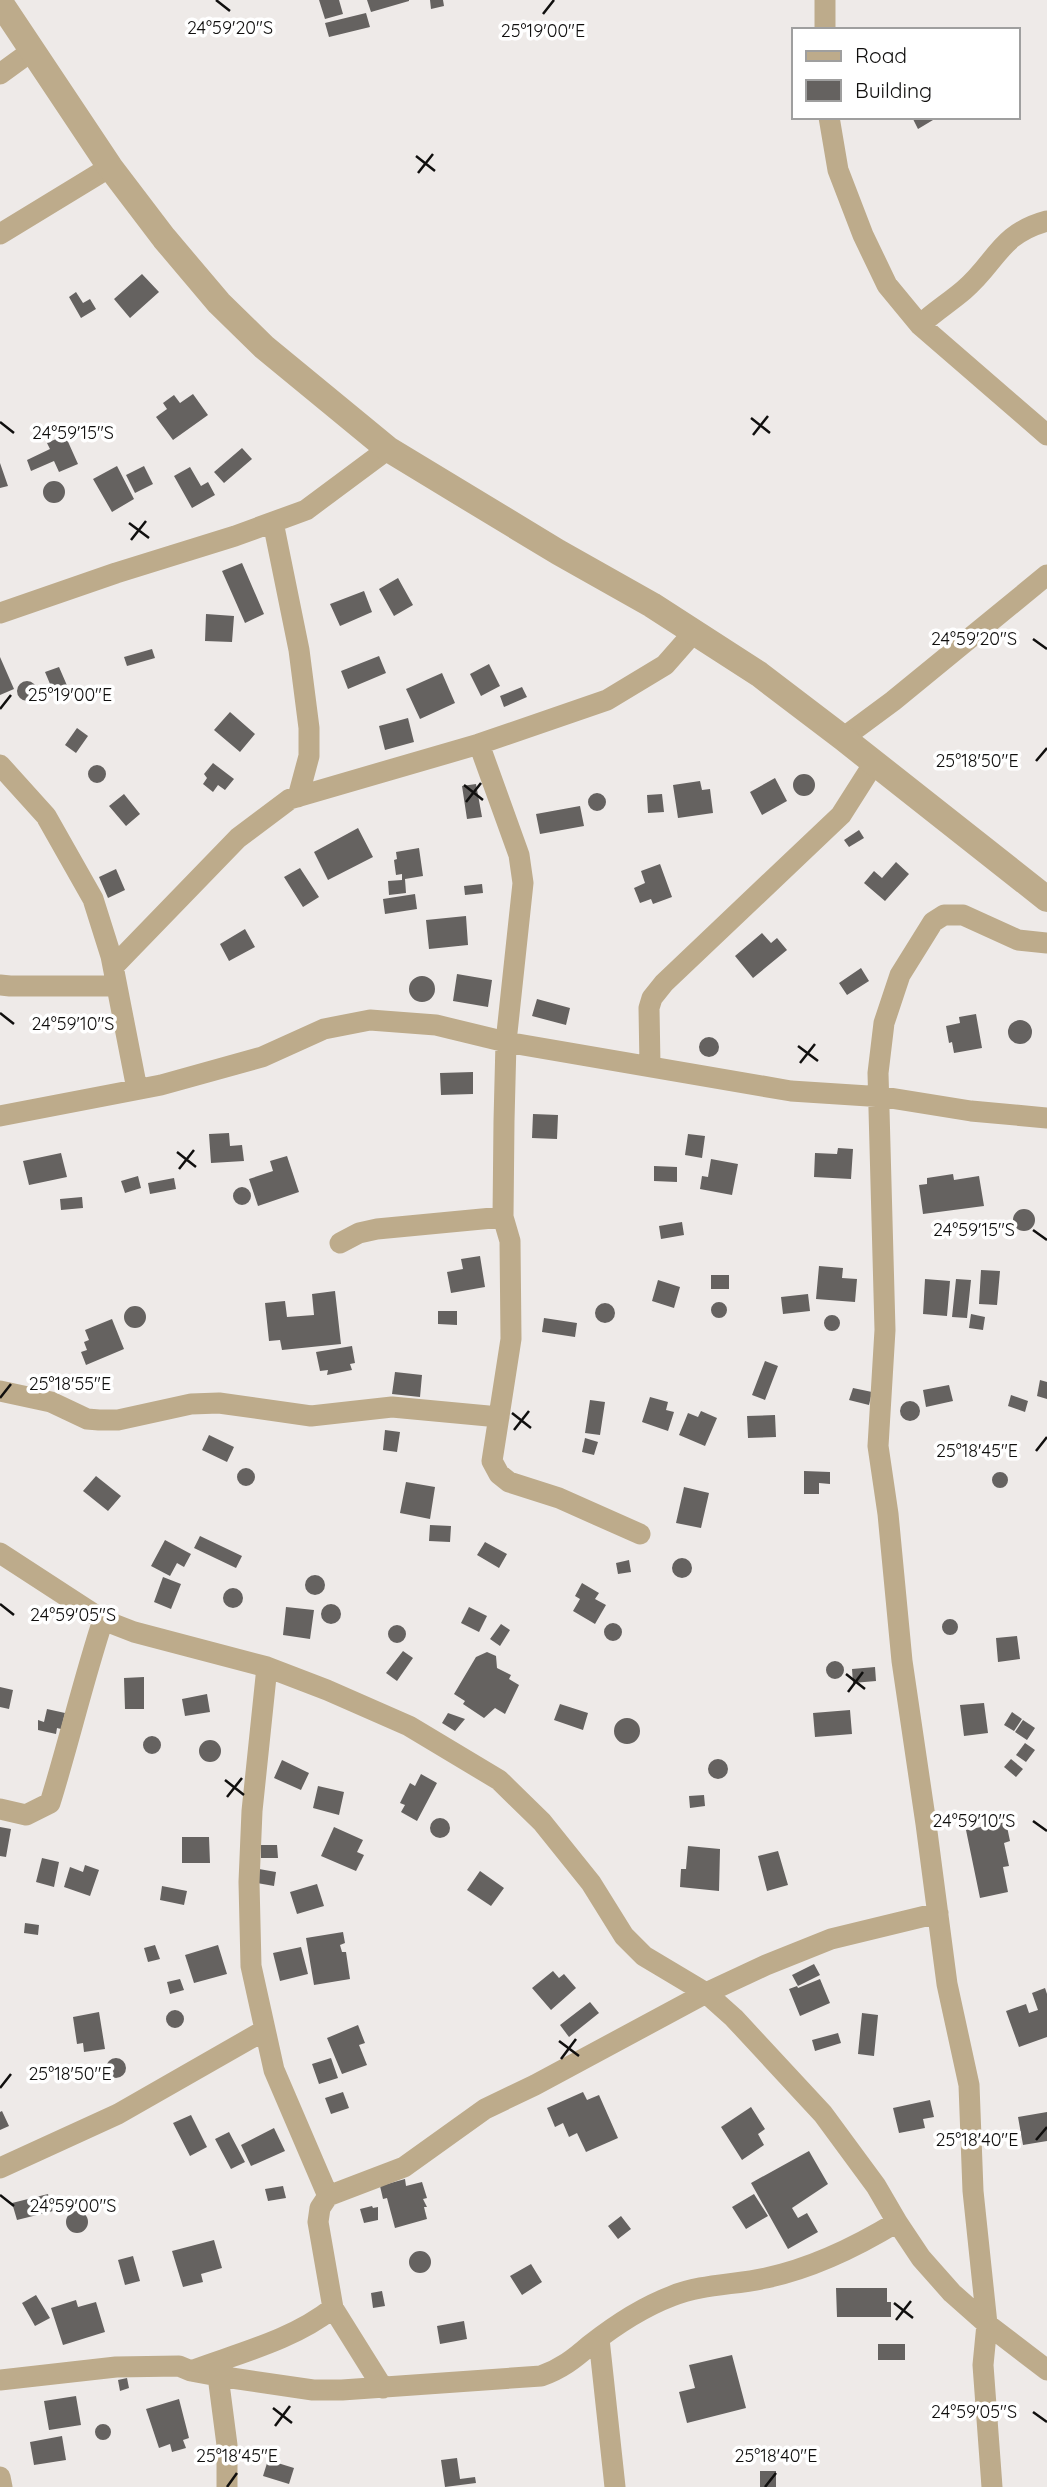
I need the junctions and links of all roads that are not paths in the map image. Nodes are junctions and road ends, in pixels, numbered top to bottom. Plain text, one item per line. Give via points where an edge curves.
1 (825, 0) edge
2 (0, 2) edge
3 (825, 28) edge
4 (33, 50) junction
5 (0, 75) edge
6 (829, 119) edge
7 (110, 167) junction
8 (1047, 221) edge
9 (0, 234) edge
10 (920, 325) junction
11 (1047, 435) edge
12 (388, 449) junction
13 (273, 522) junction
14 (1047, 575) edge
15 (0, 612) edge
16 (694, 632) junction
17 (844, 738) junction
18 (479, 744) junction
19 (874, 763) junction
20 (0, 765) edge
21 (298, 797) junction
22 (1047, 900) edge
23 (1047, 943) edge
24 (115, 977) junction
25 (0, 985) edge
26 (506, 1042) junction
27 (649, 1065) junction
28 (137, 1089) junction
29 (878, 1097) junction
30 (0, 1116) edge
31 (1047, 1118) edge
32 (503, 1217) junction
33 (340, 1243) dead end
34 (0, 1391) edge
35 (499, 1417) junction
36 (640, 1534) dead end
37 (0, 1553) edge
38 (103, 1620) junction
39 (267, 1667) junction
40 (0, 1809) edge
41 (938, 1913) junction
42 (706, 1993) junction
43 (265, 2030) junction
44 (0, 2168) edge
45 (328, 2196) junction
46 (897, 2222) junction
47 (334, 2308) junction
48 (987, 2324) junction
49 (599, 2339) junction
50 (1047, 2370) edge
51 (191, 2371) junction
52 (218, 2376) junction
53 (0, 2380) edge
54 (383, 2388) junction
55 (0, 2477) edge
56 (2, 2487) edge
57 (227, 2487) edge
58 (615, 2487) edge
59 (992, 2487) edge

1 - 3 street
2 - 4 street
4 - 5 street
4 - 7 street
6 - 10 street via 838,170 863,235 887,285
7 - 9 street
7 - 12 street via 219,303 264,347
8 - 10 street via 1009,240 963,291
10 - 11 street
12 - 13 street via 306,510
12 - 16 street
13 - 15 street
13 - 21 street via 299,650 309,728 309,755
14 - 17 street
16 - 17 street
16 - 18 street via 665,665 607,700
17 - 19 street
18 - 21 street
18 - 26 street via 519,855 523,883
19 - 22 street
19 - 27 street via 841,815 652,998
20 - 24 street via 46,816 93,899
21 - 24 street via 238,838
23 - 29 street via 1018,940 962,915 944,915 933,922 900,975 884,1023
24 - 25 street
24 - 28 street
26 - 27 street
26 - 28 street via 436,1025 370,1020 324,1029 262,1057
26 - 32 street
27 - 29 street via 792,1091
28 - 30 street
29 - 31 street
29 - 41 street via 885,1331 878,1446 902,1661
32 - 33 street via 377,1229
32 - 35 street via 510,1241 511,1339
34 - 35 street via 51,1402 99,1420 219,1403 311,1416 392,1407
35 - 36 street via 492,1461 499,1474
37 - 38 street
38 - 39 street
38 - 40 street via 50,1802 26,1815
39 - 42 street via 409,1726 499,1780 542,1822 624,1936 644,1956
39 - 43 street via 251,1811 249,1882 251,1966
41 - 42 street via 831,1940
41 - 48 street via 968,2085
42 - 45 street via 485,2109 404,2168
42 - 46 street via 823,2114
43 - 44 street via 118,2114
43 - 45 street via 274,2070
45 - 47 street via 318,2222
46 - 48 street via 921,2258
46 - 49 street via 859,2245 799,2269 670,2296
47 - 51 street via 309,2326
47 - 54 street
48 - 50 street
48 - 59 street via 983,2365
49 - 54 street via 574,2360 541,2376
49 - 58 street
51 - 52 street
51 - 53 street via 179,2365 116,2367
52 - 54 street via 313,2390
52 - 57 street
55 - 56 street

